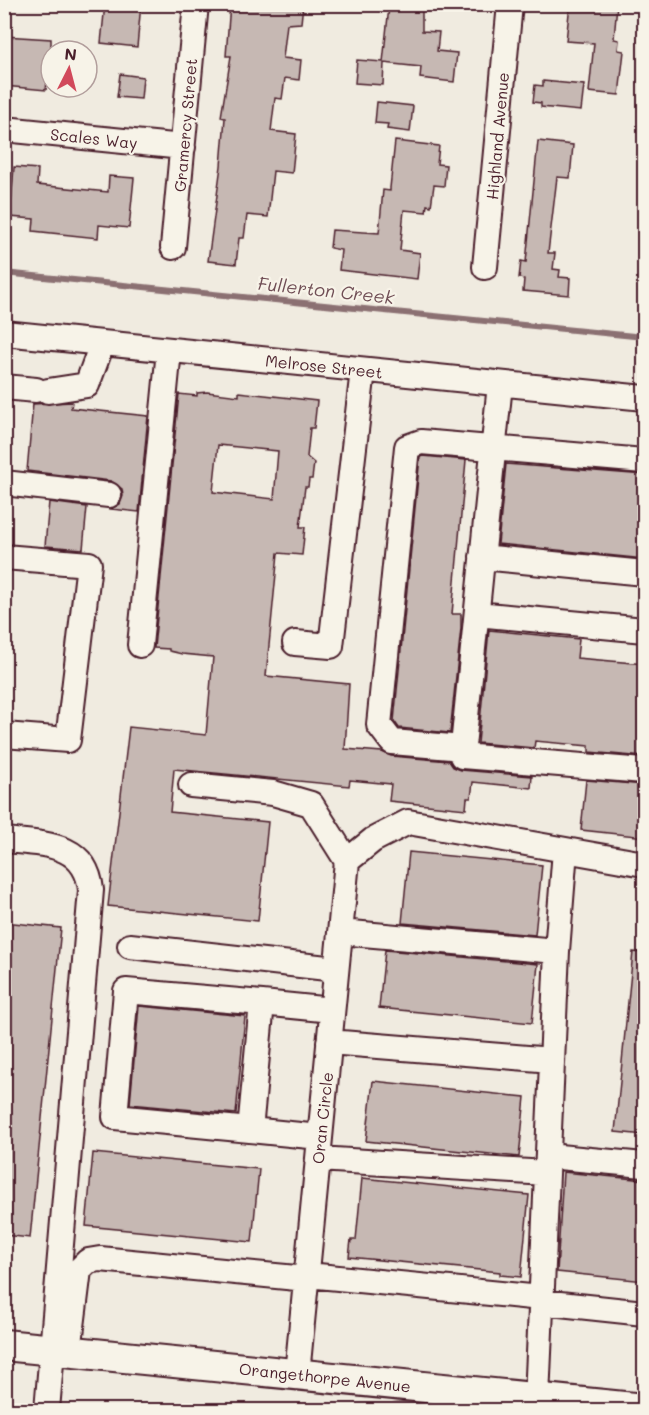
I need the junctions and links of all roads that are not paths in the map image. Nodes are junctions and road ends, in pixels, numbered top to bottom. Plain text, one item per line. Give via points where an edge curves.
1 (196, 4) edge
2 (510, 4) edge
3 (4, 129) edge
4 (183, 147) junction
5 (173, 246) dead end
6 (485, 267) dead end
7 (4, 333) edge
8 (102, 344) junction
9 (170, 350) junction
10 (363, 370) junction
11 (500, 384) junction
12 (4, 387) edge
13 (645, 398) edge
14 (493, 449) junction
15 (645, 461) edge
16 (4, 483) edge
17 (108, 495) dead end
18 (4, 557) edge
19 (482, 557) junction
20 (645, 573) edge
21 (477, 614) junction
22 (645, 630) edge
23 (295, 643) dead end
24 (140, 645) dead end
25 (4, 735) edge
26 (463, 748) junction
27 (645, 771) edge
28 (191, 785) dead end
29 (4, 840) edge
30 (565, 850) junction
31 (347, 861) junction
32 (645, 864) edge
33 (340, 932) junction
34 (130, 946) dead end
35 (557, 951) junction
36 (336, 969) junction
37 (262, 1003) junction
38 (332, 1010) junction
39 (329, 1042) junction
40 (552, 1060) junction
41 (250, 1130) junction
42 (319, 1148) junction
43 (548, 1165) junction
44 (645, 1165) edge
45 (307, 1277) junction
46 (541, 1300) junction
47 (645, 1313) edge
48 (4, 1345) edge
49 (61, 1350) junction
50 (297, 1374) junction
51 (540, 1402) edge
52 (645, 1409) edge
53 (47, 1410) edge

1 - 4 street, Gramercy Street
2 - 6 street, Highland Avenue
3 - 4 street, Scales Way
4 - 5 street, Gramercy Street
7 - 8 street, Melrose Street
8 - 9 street, Melrose Street
8 - 12 street via 87,385 42,391
9 - 10 street, Melrose Street
9 - 24 street
10 - 11 street, Melrose Street
10 - 23 street via 331,646
11 - 13 street, Melrose Street
11 - 14 street
14 - 15 street
14 - 19 street
14 - 26 street via 421,442 407,447 404,454 380,725 392,742
16 - 17 street
18 - 25 street via 89,564 68,740
19 - 20 street
19 - 21 street
21 - 22 street
21 - 26 street
26 - 27 street via 462,756
28 - 31 street via 273,793 311,804
29 - 49 street via 66,849 90,874
30 - 31 street via 408,822 373,840
30 - 32 street
30 - 35 street
31 - 33 street, Oran Circle
33 - 35 street
33 - 36 street, Oran Circle
34 - 36 street
35 - 40 street
36 - 38 street, Oran Circle
37 - 38 street
37 - 41 street
37 - 41 street via 126,991 115,1117
38 - 39 street, Oran Circle
39 - 40 street
39 - 42 street, Oran Circle
40 - 43 street
41 - 42 street
42 - 43 street
42 - 45 street, Oran Circle
43 - 44 street
43 - 46 street
45 - 46 street
45 - 49 street via 88,1261 80,1270
45 - 50 street, Oran Circle
46 - 47 street
46 - 51 street
48 - 49 main road, Orangethorpe Avenue
49 - 50 main road, Orangethorpe Avenue
49 - 53 street
50 - 51 main road, Orangethorpe Avenue
51 - 52 main road, Orangethorpe Avenue

